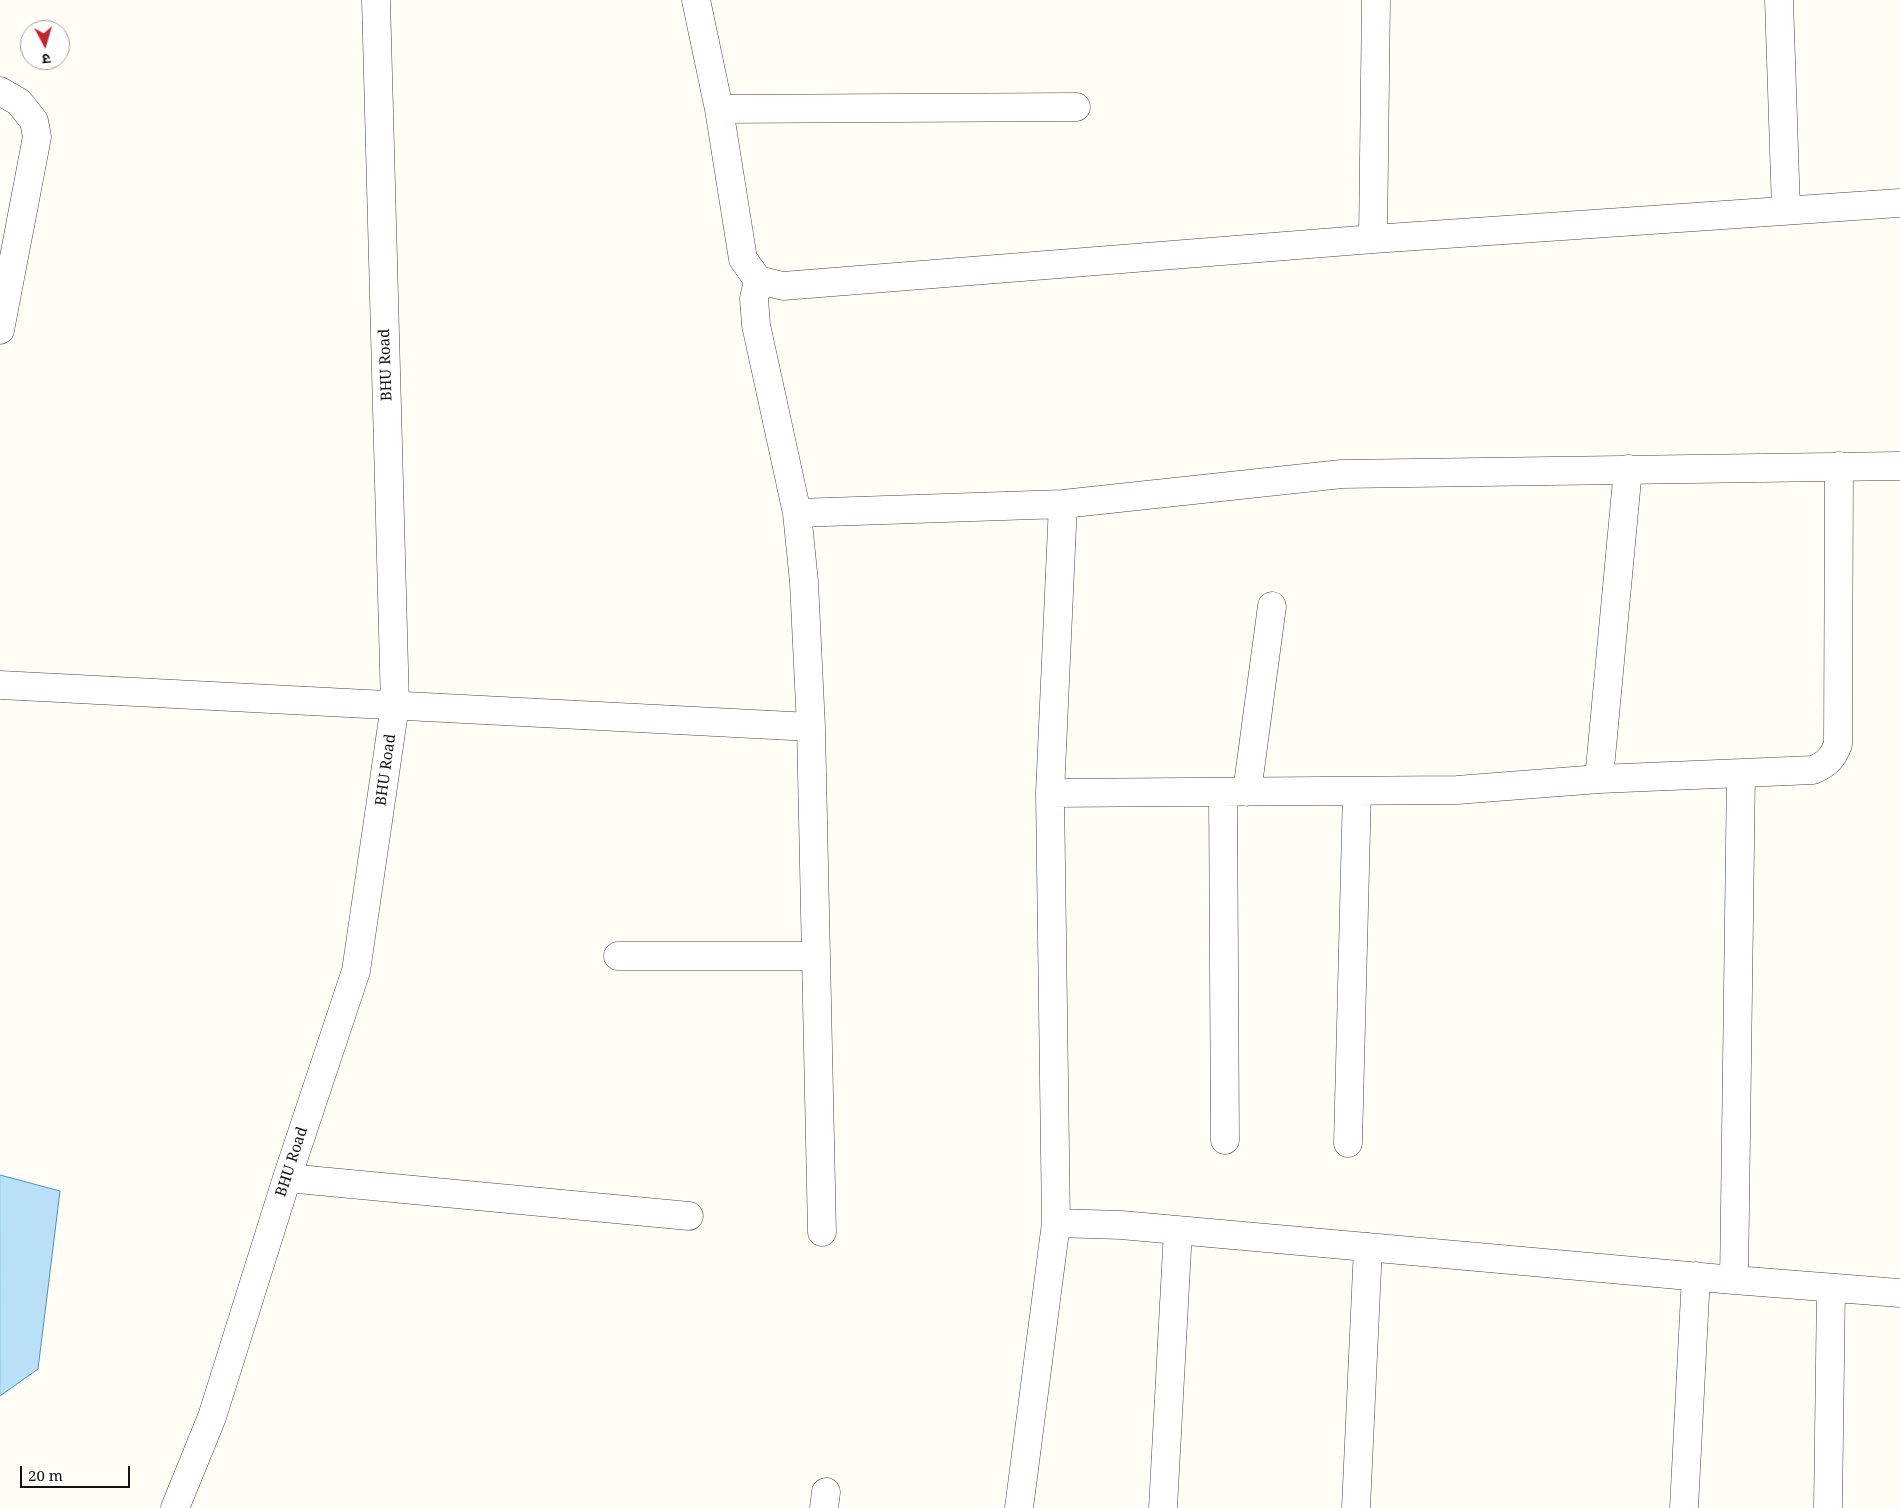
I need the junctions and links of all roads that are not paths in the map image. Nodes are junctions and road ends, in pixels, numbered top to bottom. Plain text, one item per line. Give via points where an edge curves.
1 (376, 0) edge
2 (696, 0) edge
3 (1376, 0) edge
4 (1779, 0) edge
5 (0, 91) edge
6 (1076, 107) dead end
7 (719, 109) junction
8 (1900, 203) edge
9 (1786, 209) junction
10 (1373, 239) junction
11 (758, 280) junction
12 (0, 330) edge
13 (1839, 466) junction
14 (1900, 466) edge
15 (1628, 469) junction
16 (1063, 504) junction
17 (797, 513) junction
18 (1272, 606) dead end
19 (0, 685) edge
20 (395, 705) junction
21 (811, 727) junction
22 (1741, 773) junction
23 (1598, 779) junction
24 (1357, 791) junction
25 (1235, 792) junction
26 (1050, 793) junction
27 (618, 956) dead end
28 (816, 956) junction
29 (1225, 1140) dead end
30 (1348, 1144) dead end
31 (287, 1178) junction
32 (690, 1216) dead end
33 (1056, 1223) junction
34 (1178, 1230) junction
35 (822, 1232) dead end
36 (1368, 1248) junction
37 (1696, 1276) junction
38 (1734, 1280) junction
39 (1831, 1288) junction
40 (1900, 1293) edge
41 (175, 1508) edge
42 (1019, 1508) edge
43 (1163, 1508) edge
44 (1356, 1508) edge
45 (1684, 1508) edge
46 (1828, 1508) edge

1 - 20 street, BHU Road
2 - 7 street
3 - 10 street
4 - 9 street
5 - 12 street via 19,102 34,120 37,137
6 - 7 street
7 - 11 street via 743,259
8 - 9 street
9 - 10 street
10 - 11 street via 782,286
11 - 17 street via 754,299 756,325
13 - 14 street
13 - 15 street
13 - 22 street via 1838,744 1834,756 1813,770
15 - 16 street via 1342,474
15 - 23 street
16 - 17 street
16 - 26 street
17 - 21 street
18 - 25 street
19 - 20 street
20 - 21 street
20 - 31 street, BHU Road via 356,970
21 - 28 street
22 - 23 street
22 - 38 street
23 - 24 street via 1458,790
24 - 25 street
24 - 30 street
25 - 26 street
25 - 29 street
26 - 33 street
27 - 28 street
28 - 35 street
31 - 32 street
31 - 41 street, BHU Road via 212,1417
33 - 34 street
33 - 42 street
34 - 36 street
34 - 43 street
36 - 37 street
36 - 44 street
37 - 38 street
37 - 45 street
38 - 39 street
39 - 40 street
39 - 46 street

